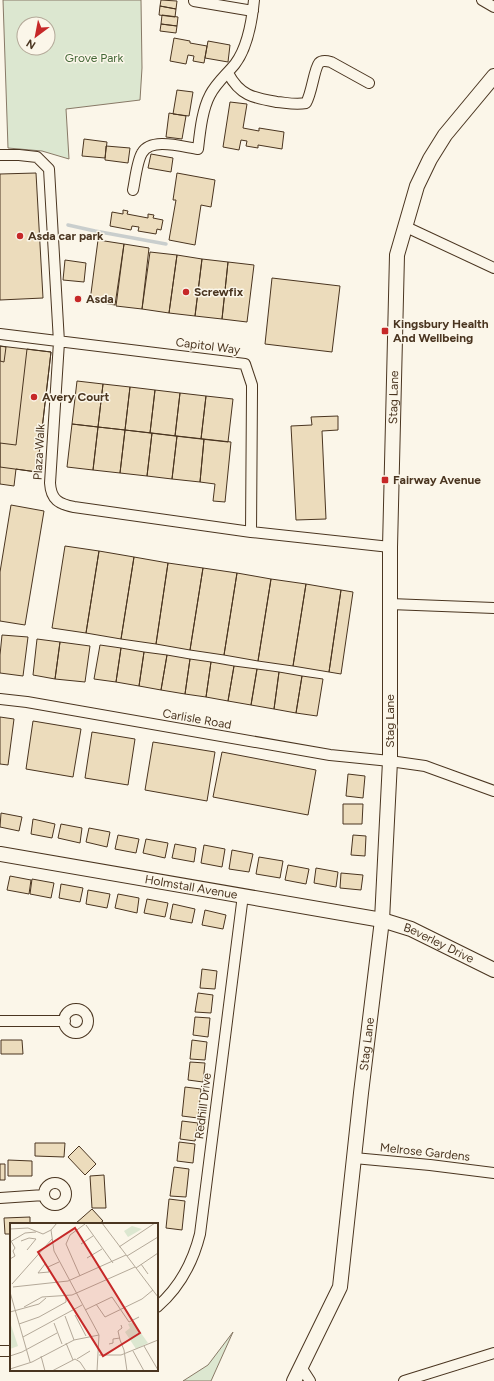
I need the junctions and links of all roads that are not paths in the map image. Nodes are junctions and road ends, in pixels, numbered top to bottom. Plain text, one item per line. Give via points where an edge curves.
1 (254, 0) edge
2 (482, 0) edge
3 (194, 1) dead end
4 (494, 7) edge
5 (253, 11) junction
6 (228, 73) junction
7 (494, 76) edge
8 (369, 83) dead end
9 (0, 155) edge
10 (133, 190) dead end
11 (404, 226) junction
12 (494, 268) edge
13 (0, 334) edge
14 (58, 342) junction
15 (250, 532) junction
16 (390, 547) junction
17 (390, 604) junction
18 (494, 608) edge
19 (0, 699) edge
20 (390, 761) junction
21 (494, 791) edge
22 (0, 854) edge
23 (243, 895) junction
24 (382, 920) junction
25 (494, 970) edge
26 (0, 1021) edge
27 (64, 1021) dead end
28 (354, 1158) junction
29 (494, 1173) edge
30 (44, 1195) dead end
31 (0, 1198) edge
32 (158, 1306) edge
33 (494, 1353) edge
34 (301, 1367) junction
35 (294, 1381) edge
36 (310, 1381) edge
37 (404, 1381) edge

1 - 5 street
2 - 4 street
3 - 5 street
5 - 6 street via 244,50
6 - 8 street via 240,89 252,97 296,104 306,103 316,69 319,63 324,61 331,62
6 - 10 street via 210,96 201,125 198,149 162,144 153,144 145,149 141,154
7 - 11 street, Stag Lane via 445,135 430,159 417,186
9 - 14 street, Plaza Walk via 37,157 49,169
11 - 12 street
11 - 16 street, Stag Lane via 397,255
13 - 14 street, Capitol Way
14 - 15 street, Plaza Walk via 50,483 53,497 62,504 74,507
14 - 15 street, Capitol Way via 245,364 252,385
15 - 16 street, Plaza Walk
16 - 17 street, Stag Lane
17 - 18 street
17 - 20 street, Stag Lane
19 - 20 street, Carlisle Road via 330,755
20 - 21 street, Carlisle Road via 425,766
20 - 24 street, Stag Lane
22 - 23 street, Holmstall Avenue
23 - 24 street, Holmstall Avenue
23 - 32 street, Redhill Drive via 200,1234 196,1251 186,1271
24 - 25 street, Beverley Drive via 411,929
24 - 28 street, Stag Lane
26 - 27 street
28 - 29 street, Melrose Gardens via 430,1164
28 - 34 street, Stag Lane via 340,1287
30 - 31 street
33 - 37 street
34 - 35 street, Stag Lane
34 - 36 street

